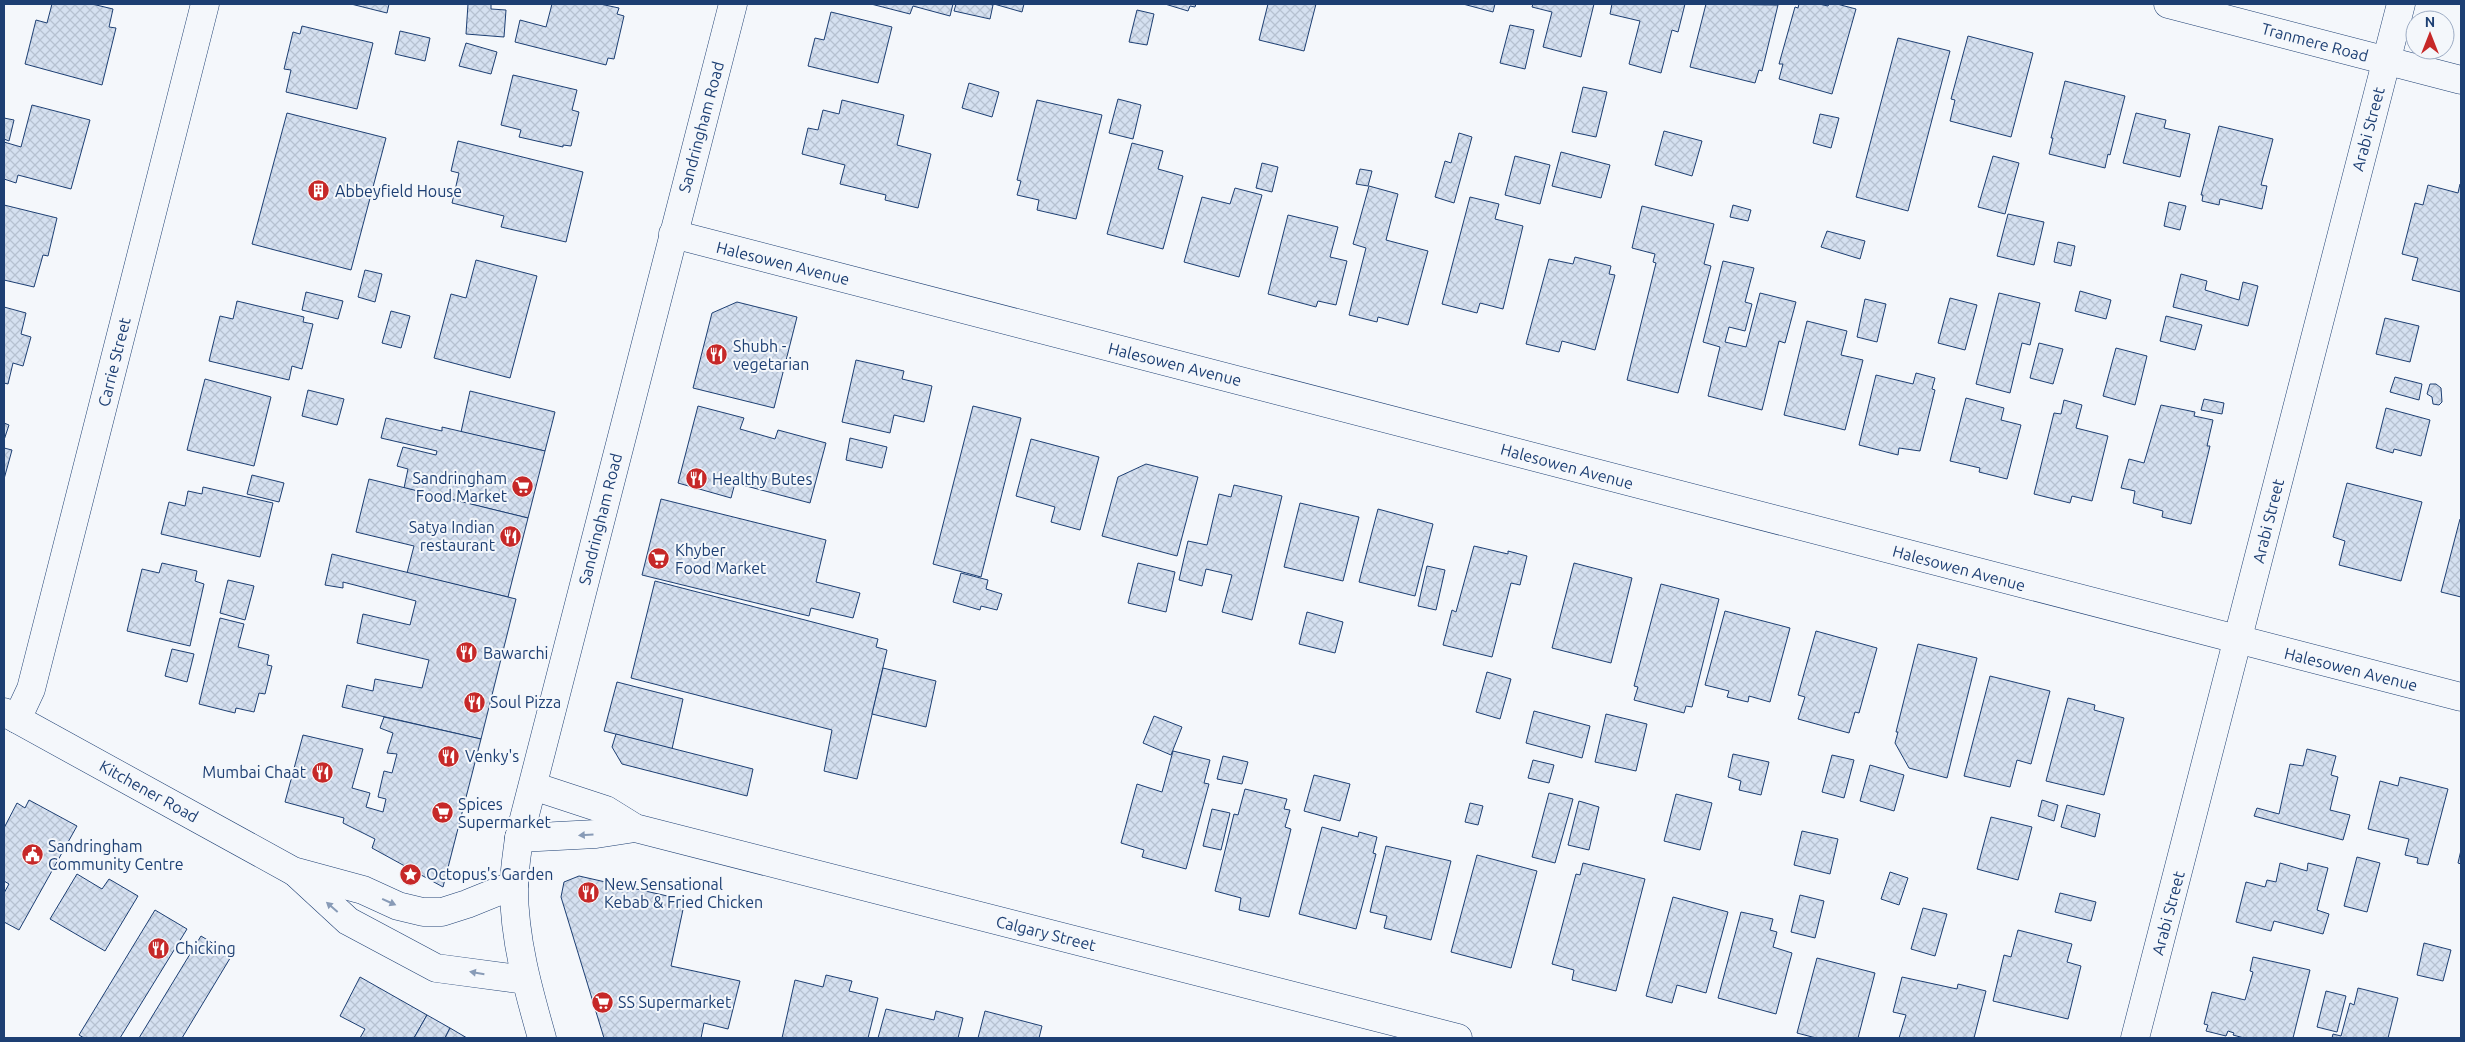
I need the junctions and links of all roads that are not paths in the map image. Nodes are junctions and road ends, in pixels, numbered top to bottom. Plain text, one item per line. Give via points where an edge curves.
1 (205, 4) edge
2 (733, 4) edge
3 (2168, 4) edge
4 (2401, 4) edge
5 (2386, 60) junction
6 (2461, 80) edge
7 (673, 234) junction
8 (2238, 640) junction
9 (2461, 697) edge
10 (10, 716) edge
11 (532, 786) junction
12 (635, 828) junction
13 (519, 838) junction
14 (293, 870) junction
15 (514, 885) junction
16 (526, 980) junction
17 (542, 1038) edge
18 (1458, 1038) edge
19 (2135, 1038) edge

1 - 10 street, Carrie Street via 30,689
2 - 7 street, Sandringham Road
3 - 5 street, Tranmere Road
4 - 5 street, Arabi Street
5 - 6 street, Tranmere Road
5 - 8 street, Arabi Street
7 - 8 street, Halesowen Avenue
7 - 11 street, Sandringham Road
8 - 9 street, Halesowen Avenue
8 - 19 street, Arabi Street
10 - 14 street, Kitchener Road
11 - 12 street, Calgary Street via 606,810
11 - 13 street, Sandringham Road
12 -> 13 street, Calgary Street via 596,834
12 - 18 street, Calgary Street
13 - 15 street, Sandringham Road
14 -> 15 street, Kitchener Road via 364,890 398,906 423,912 442,912
16 -> 14 street, Kitchener Road via 436,968 348,921
15 - 16 street, Sandringham Road via 514,906
16 - 17 street, Sandringham Road

